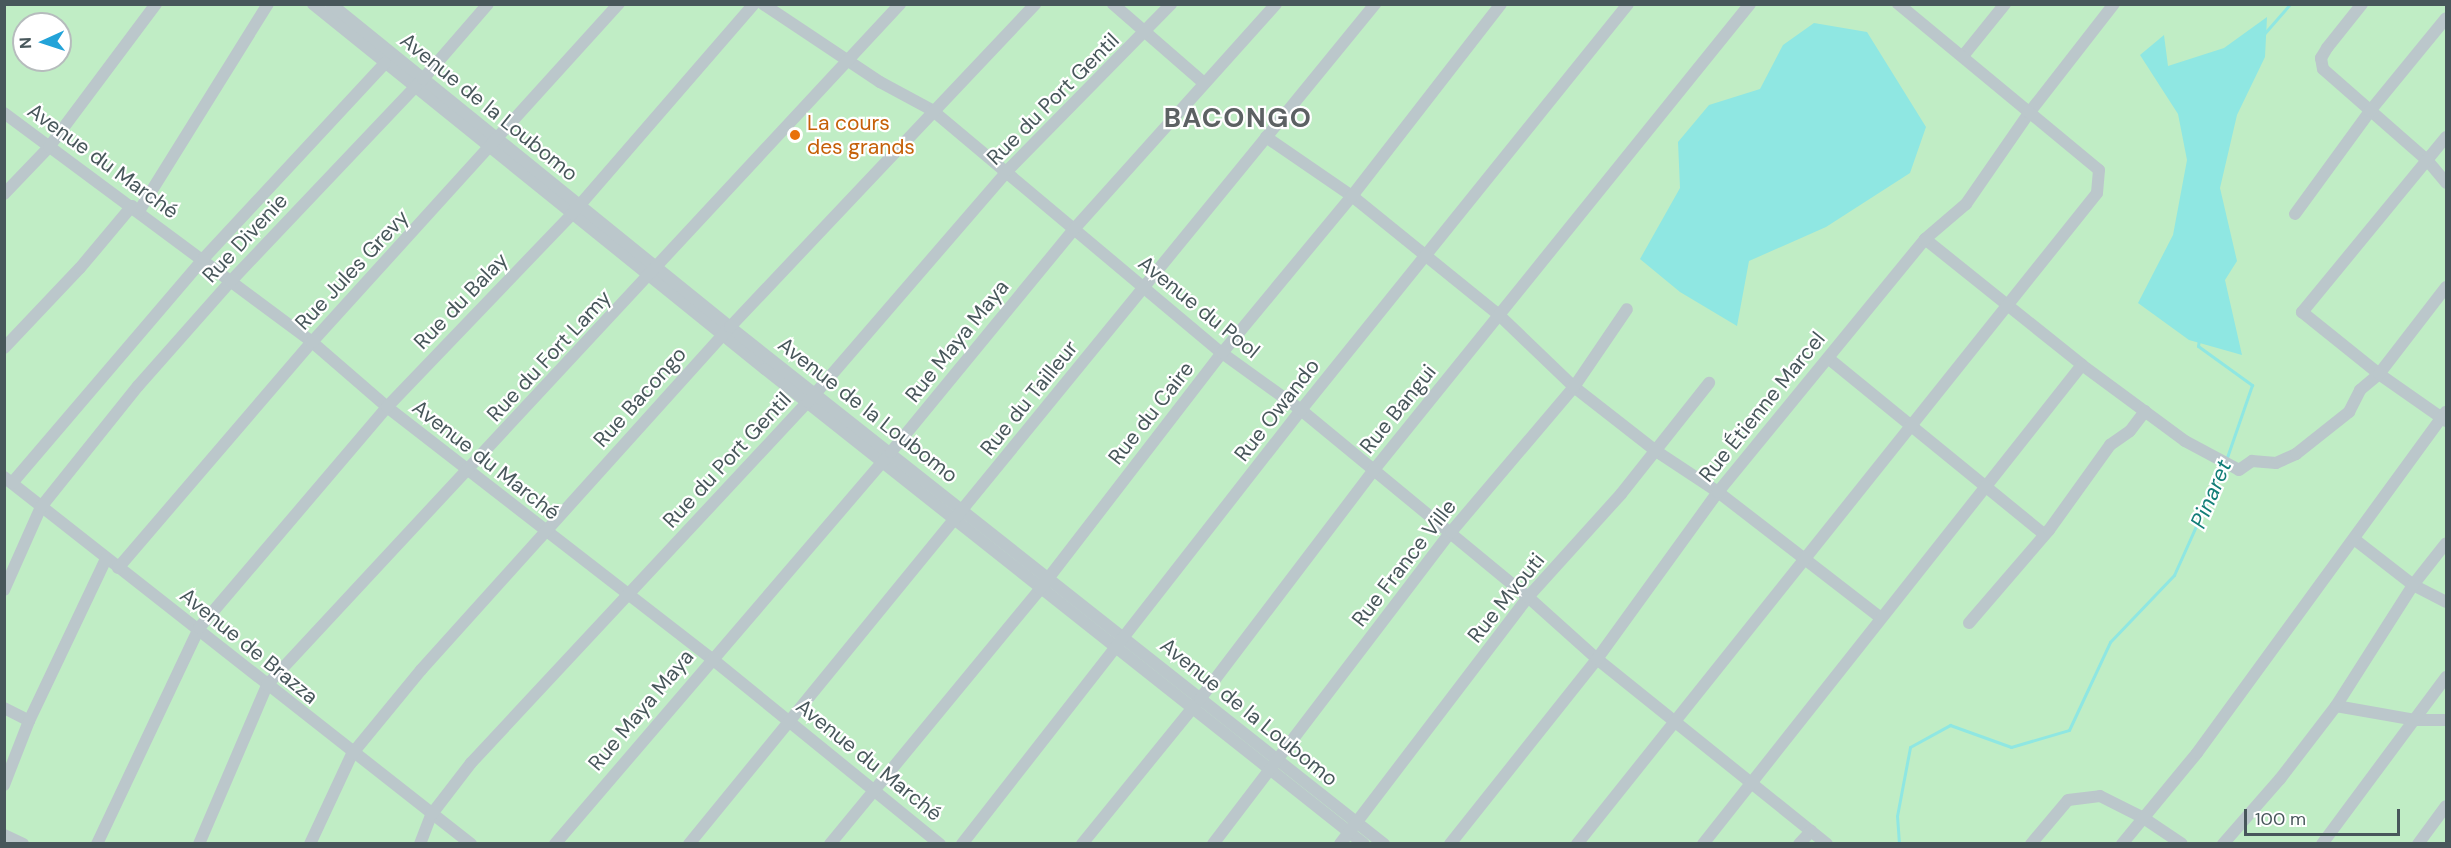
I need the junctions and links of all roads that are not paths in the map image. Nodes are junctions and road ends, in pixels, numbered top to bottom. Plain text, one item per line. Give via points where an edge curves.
1 (156, 4) edge
2 (268, 4) edge
3 (313, 4) edge
4 (331, 4) edge
5 (488, 4) edge
6 (619, 4) edge
7 (754, 4) edge
8 (763, 4) edge
9 (900, 4) edge
10 (1035, 4) edge
11 (1113, 4) edge
12 (1171, 4) edge
13 (1276, 4) edge
14 (1376, 4) edge
15 (1502, 4) edge
16 (1628, 4) edge
17 (1750, 4) edge
18 (1898, 4) edge
19 (2005, 4) edge
20 (2114, 4) edge
21 (2362, 4) edge
22 (2446, 18) edge
23 (1147, 32) junction
24 (1963, 56) junction
25 (850, 60) junction
26 (385, 63) junction
27 (1204, 82) junction
28 (419, 83) junction
29 (932, 110) junction
30 (2370, 111) junction
31 (4, 113) edge
32 (2029, 113) junction
33 (1266, 137) junction
34 (2446, 137) edge
35 (494, 144) junction
36 (49, 147) junction
37 (2427, 160) junction
38 (1008, 171) junction
39 (2446, 183) edge
40 (4, 194) edge
41 (1352, 196) junction
42 (135, 208) junction
43 (575, 210) junction
44 (2295, 214) dead end
45 (1075, 228) junction
46 (1925, 239) junction
47 (1425, 256) junction
48 (204, 258) junction
49 (655, 272) junction
50 (231, 281) junction
51 (1143, 287) junction
52 (2446, 287) edge
53 (2009, 304) junction
54 (1628, 309) dead end
55 (1499, 315) junction
56 (726, 331) junction
57 (312, 342) junction
58 (4, 348) edge
59 (1222, 353) junction
60 (1828, 358) junction
61 (2082, 365) junction
62 (2379, 374) junction
63 (1709, 383) dead end
64 (1574, 387) junction
65 (812, 398) junction
66 (387, 407) junction
67 (1301, 410) junction
68 (2145, 411) junction
69 (2445, 416) edge
70 (1911, 422) junction
71 (1656, 451) junction
72 (891, 453) junction
73 (882, 463) junction
74 (469, 469) junction
75 (1373, 471) junction
76 (8, 480) edge
77 (1986, 485) junction
78 (1718, 492) junction
79 (41, 507) junction
80 (963, 510) junction
81 (955, 521) junction
82 (545, 531) junction
83 (1451, 532) junction
84 (2044, 534) junction
85 (2354, 538) junction
86 (2446, 543) edge
87 (1803, 558) junction
88 (106, 559) junction
89 (118, 567) junction
90 (1049, 578) junction
91 (2413, 585) junction
92 (1040, 589) junction
93 (4, 590) edge
94 (629, 594) junction
95 (1528, 597) junction
96 (2446, 602) edge
97 (1881, 618) junction
98 (1969, 623) dead end
99 (199, 628) junction
100 (1125, 637) junction
101 (1116, 649) junction
102 (711, 658) junction
103 (1597, 659) junction
104 (2446, 677) edge
105 (267, 685) junction
106 (1196, 704) junction
107 (2336, 706) junction
108 (4, 708) edge
109 (2415, 720) junction
110 (2446, 720) edge
111 (29, 721) junction
112 (789, 721) junction
113 (1674, 722) junction
114 (352, 754) junction
115 (1274, 766) junction
116 (1753, 782) junction
117 (4, 785) edge
118 (873, 790) junction
119 (2446, 806) edge
120 (431, 815) junction
121 (2142, 817) junction
122 (1353, 826) junction
123 (1811, 831) junction
124 (4, 835) edge
125 (23, 843) edge
126 (97, 843) edge
127 (199, 843) edge
128 (310, 843) edge
129 (420, 843) edge
130 (471, 843) edge
131 (555, 843) edge
132 (689, 843) edge
133 (830, 843) edge
134 (940, 843) edge
135 (962, 843) edge
136 (1082, 843) edge
137 (1213, 843) edge
138 (1340, 843) edge
139 (1364, 843) edge
140 (1384, 843) edge
141 (1450, 843) edge
142 (1577, 843) edge
143 (1703, 843) edge
144 (1799, 843) edge
145 (1827, 843) edge
146 (2031, 843) edge
147 (2122, 843) edge
148 (2182, 843) edge
149 (2223, 843) edge
150 (2322, 843) edge
151 (2418, 843) edge

1 - 36 street
2 - 42 street
3 - 26 street, Avenue de la Loubomo
4 - 28 street, Avenue de la Loubomo
5 - 28 street, Rue Divenie
6 - 35 street, Rue Jules Grevy
7 - 43 street, Rue du Balay
8 - 25 street, Avenue du Pool
9 - 25 street, Rue du Fort Lamy
10 - 29 street, Rue Bacongo
11 - 23 street
12 - 23 street, Rue du Port Gentil
13 - 27 street, Rue Maya Maya
14 - 33 street, Rue du Tailleur
15 - 41 street, Rue du Caire
16 - 47 street, Rue Owando
17 - 55 street, Rue Bangui
18 - 24 street
19 - 24 street
20 - 32 street, Rue Étienne Marcel
21 - 30 street via 2321,58 2323,69
22 - 30 street
23 - 27 street
23 - 38 street, Rue du Port Gentil
24 - 32 street
25 - 29 street, Avenue du Pool via 880,82
25 - 49 street, Rue du Fort Lamy
26 - 28 street, Avenue de la Loubomo
26 - 48 street
27 - 45 street, Rue Maya Maya
28 - 35 street, Avenue de la Loubomo
28 - 50 street, Rue Divenie
29 - 38 street, Avenue du Pool
29 - 56 street, Rue Bacongo
30 - 37 street
30 - 44 street
31 - 36 street, Avenue du Marché
32 - 46 street, Rue Étienne Marcel via 1966,204
32 - 53 street via 2099,170 2101,181 2097,193
33 - 41 street
33 - 51 street, Rue du Tailleur
34 - 37 street
35 - 43 street, Avenue de la Loubomo
35 - 57 street, Rue Jules Grevy
36 - 40 street
36 - 42 street, Avenue du Marché
37 - 39 street
37 - 62 street via 2302,312
38 - 45 street, Avenue du Pool
38 - 65 street, Rue du Port Gentil
41 - 47 street
41 - 59 street, Rue du Caire
42 - 48 street, Avenue du Marché
42 - 58 street
43 - 49 street, Avenue de la Loubomo
43 - 66 street, Rue du Balay
45 - 51 street, Avenue du Pool
45 - 72 street, Rue Maya Maya
46 - 53 street
46 - 60 street, Rue Étienne Marcel
47 - 55 street
47 - 67 street, Rue Owando
48 - 50 street, Avenue du Marché
48 - 76 street
49 - 56 street, Avenue de la Loubomo
49 - 74 street, Rue du Fort Lamy
50 - 57 street, Avenue du Marché
50 - 79 street, Rue Divenie
51 - 59 street, Avenue du Pool
51 - 80 street, Rue du Tailleur
52 - 62 street
53 - 61 street
53 - 70 street
54 - 64 street, Rue France Ville
55 - 64 street
55 - 75 street, Rue Bangui
56 - 65 street, Avenue de la Loubomo
56 - 82 street, Rue Bacongo
57 - 66 street, Avenue du Marché
57 - 89 street, Rue Jules Grevy
59 - 67 street, Avenue du Pool
59 - 90 street, Rue du Caire
60 - 70 street
60 - 78 street, Rue Étienne Marcel
61 - 68 street
61 - 77 street
62 - 68 street via 2360,390 2349,412 2296,454 2276,463 2252,461 2239,470 2213,459
62 - 69 street
63 - 71 street, Rue Mvouti
64 - 71 street
64 - 83 street, Rue France Ville
65 - 72 street, Avenue de la Loubomo
65 - 73 street, Avenue de la Loubomo
65 - 94 street, Rue du Port Gentil
66 - 74 street, Avenue du Marché
66 - 99 street, Rue du Balay
67 - 75 street, Avenue du Pool
67 - 100 street, Rue Owando
68 - 84 street via 2130,432 2110,445 2101,463
69 - 85 street
70 - 77 street
70 - 87 street
71 - 78 street
71 - 95 street, Rue Mvouti
72 - 73 street, Rue Maya Maya
72 - 80 street, Avenue de la Loubomo
73 - 81 street, Avenue de la Loubomo
73 - 102 street, Rue Maya Maya
74 - 82 street, Avenue du Marché
74 - 105 street, Rue du Fort Lamy
75 - 83 street, Avenue du Pool
75 - 106 street, Rue Bangui
76 - 79 street, Avenue de Brazza
77 - 84 street
77 - 97 street
78 - 87 street
78 - 103 street, Rue Étienne Marcel
79 - 88 street, Avenue de Brazza
79 - 93 street, Rue Divenie
80 - 81 street, Rue du Tailleur
80 - 90 street, Avenue de la Loubomo
81 - 92 street, Avenue de la Loubomo
81 - 112 street, Rue du Tailleur
82 - 94 street, Avenue du Marché
82 - 114 street, Rue Bacongo
83 - 95 street, Avenue du Pool
83 - 115 street, Rue France Ville
84 - 98 street
85 - 91 street
85 - 121 street via 2277,638 2197,753
86 - 91 street
87 - 97 street
87 - 113 street
88 - 89 street, Avenue de Brazza
88 - 111 street
89 - 99 street, Avenue de Brazza
90 - 92 street, Rue du Caire
90 - 100 street, Avenue de la Loubomo
91 - 96 street
91 - 107 street
92 - 101 street, Avenue de la Loubomo
92 - 118 street, Rue du Caire
94 - 102 street, Avenue du Marché
94 - 120 street, Rue du Port Gentil via 471,763
95 - 103 street, Avenue du Pool
95 - 122 street, Rue Mvouti
97 - 116 street
99 - 105 street, Avenue de Brazza
99 - 126 street, Rue du Balay
100 - 101 street, Rue Owando
100 - 106 street, Avenue de la Loubomo
101 - 106 street, Avenue de la Loubomo
101 - 135 street, Rue Owando
102 - 112 street, Avenue du Marché
102 - 131 street, Rue Maya Maya
103 - 113 street, Avenue du Pool
103 - 141 street, Rue Étienne Marcel
104 - 109 street
105 - 114 street, Avenue de Brazza
105 - 127 street, Rue du Fort Lamy
106 - 115 street, Avenue de la Loubomo
106 - 136 street, Rue Bangui
107 - 109 street
107 - 149 street via 2280,779
108 - 111 street
109 - 110 street
109 - 150 street
111 - 117 street
112 - 118 street, Avenue du Marché
112 - 132 street, Rue du Tailleur
113 - 116 street, Avenue du Pool
113 - 142 street
114 - 120 street, Avenue de Brazza
114 - 128 street, Rue Bacongo
115 - 122 street, Avenue de la Loubomo
115 - 137 street, Rue France Ville
116 - 123 street, Avenue du Pool
116 - 143 street
118 - 133 street, Rue du Caire
118 - 134 street, Avenue du Marché
119 - 151 street
120 - 129 street, Rue du Port Gentil
120 - 130 street, Avenue de Brazza
121 - 146 street via 2100,796 2068,800
121 - 147 street
121 - 148 street
122 - 138 street, Rue Mvouti
122 - 139 street, Avenue de la Loubomo
122 - 140 street, Avenue de la Loubomo
123 - 144 street
123 - 145 street, Avenue du Pool
124 - 125 street

